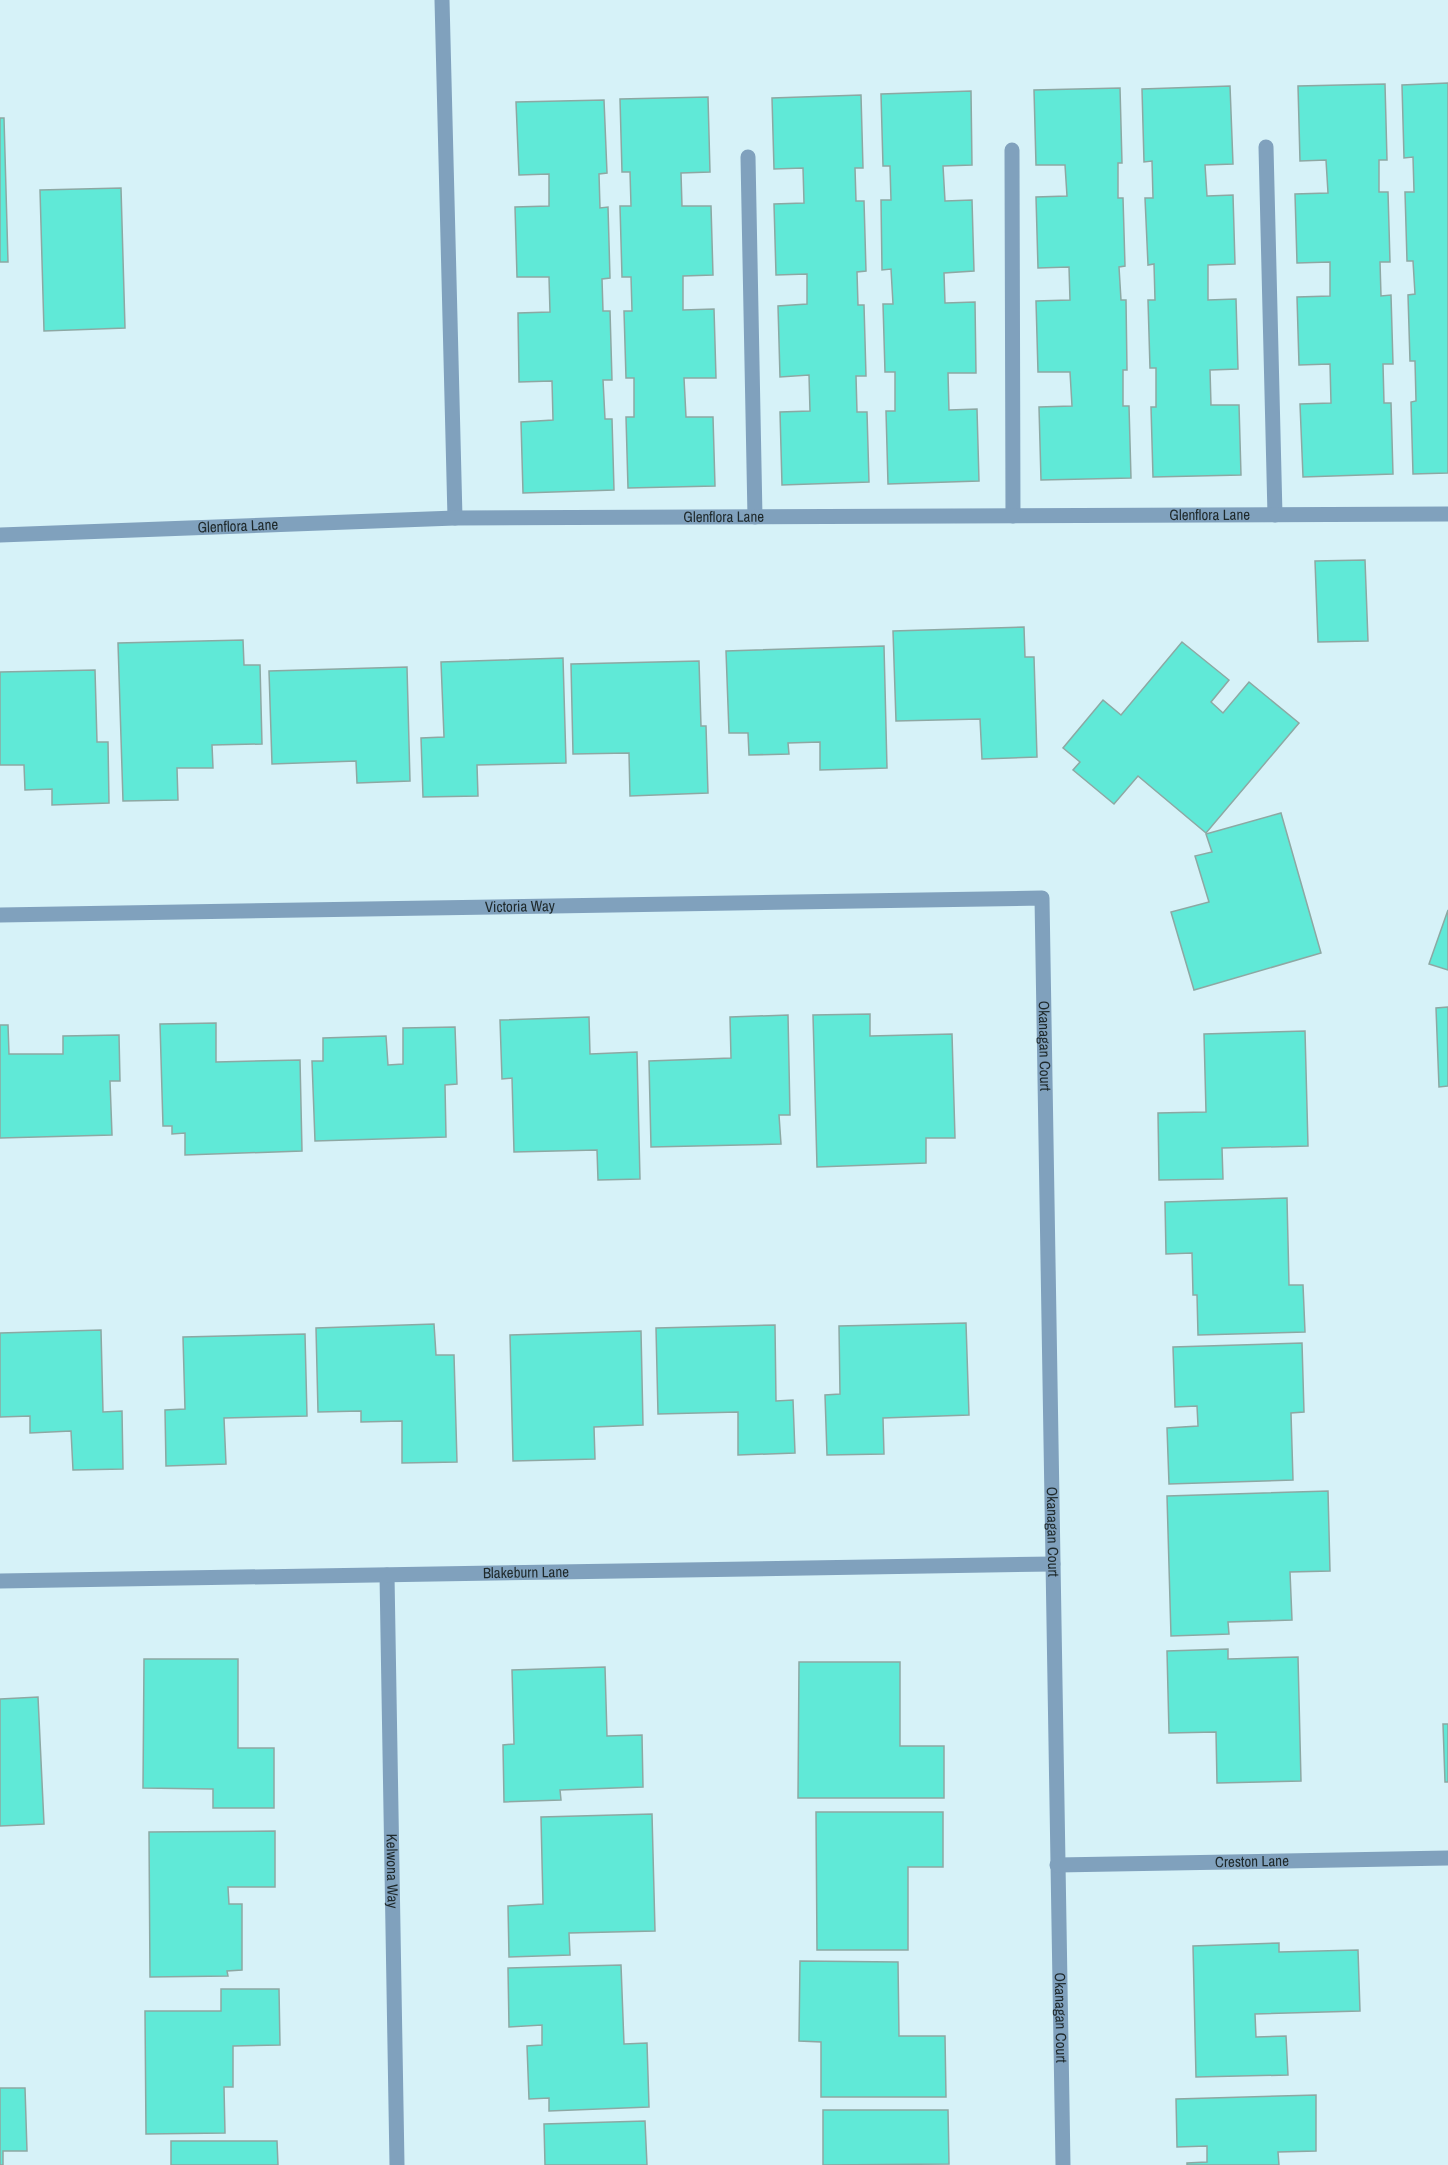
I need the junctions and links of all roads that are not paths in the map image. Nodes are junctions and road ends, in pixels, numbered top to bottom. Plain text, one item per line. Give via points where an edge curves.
1 (442, 0) edge
2 (1266, 147) dead end
3 (1012, 150) dead end
4 (748, 158) dead end
5 (1448, 514) edge
6 (1275, 515) junction
7 (1013, 516) junction
8 (755, 517) junction
9 (455, 518) junction
10 (0, 535) edge
11 (1042, 898) joint
12 (0, 915) edge
13 (1053, 1564) junction
14 (387, 1575) junction
15 (0, 1581) edge
16 (1448, 1858) edge
17 (1057, 1865) junction
18 (397, 2165) edge
19 (1063, 2165) edge

1 - 9 street
2 - 6 street
3 - 7 street
4 - 8 street
5 - 6 street, Glenflora Lane
6 - 7 street, Glenflora Lane
7 - 8 street, Glenflora Lane
8 - 9 street, Glenflora Lane
9 - 10 street, Glenflora Lane
11 - 12 street, Victoria Way
11 - 13 street, Okanagan Court
13 - 14 street, Blakeburn Lane
13 - 17 street, Okanagan Court
14 - 15 street, Blakeburn Lane
14 - 18 street, Kelwona Way
16 - 17 street, Creston Lane
17 - 19 street, Okanagan Court

